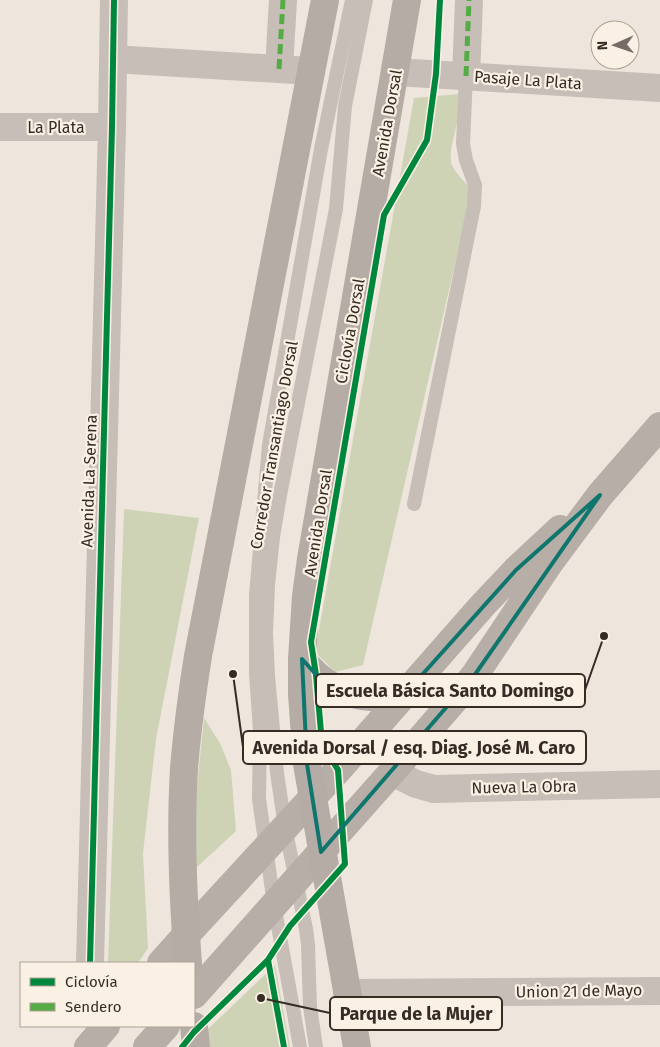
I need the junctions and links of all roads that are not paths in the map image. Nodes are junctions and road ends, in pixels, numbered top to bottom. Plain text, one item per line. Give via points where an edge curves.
1 (114, 0) edge
2 (283, 0) edge
3 (325, 0) edge
4 (352, 0) edge
5 (366, 0) edge
6 (407, 0) edge
7 (469, 0) edge
8 (113, 59) junction
9 (279, 69) junction
10 (311, 71) junction
11 (396, 72) junction
12 (466, 76) junction
13 (660, 88) edge
14 (0, 127) edge
15 (112, 127) junction
16 (660, 426) edge
17 (600, 495) junction
18 (414, 504) dead end
19 (302, 659) junction
20 (404, 695) junction
21 (392, 772) junction
22 (660, 784) edge
23 (312, 798) junction
24 (285, 827) junction
25 (266, 849) junction
26 (322, 852) junction
27 (296, 880) junction
28 (274, 904) junction
29 (186, 934) junction
30 (90, 962) edge
31 (162, 962) edge
32 (188, 962) edge
33 (660, 991) edge
34 (347, 993) junction
35 (195, 994) edge
36 (104, 1027) edge
37 (165, 1027) edge
38 (194, 1027) edge
39 (88, 1047) edge
40 (147, 1047) edge
41 (196, 1047) edge
42 (300, 1047) edge
43 (316, 1047) edge
44 (357, 1047) edge

1 - 8 street, Avenida La Serena
2 - 9 street
3 - 10 main road
4 - 25 lane, Corredor Transantiago Dorsal via 321,149 269,444 255,634 260,731 258,780
5 - 24 lane, Corredor Transantiago Dorsal via 345,106 336,209 273,537 266,633 271,718
6 - 11 main road, Avenida Dorsal
7 - 12 street
8 - 9 street
8 - 15 street, Avenida La Serena
9 - 10 street
10 - 29 main road via 198,656 184,769 182,880
11 - 12 street, Pasaje La Plata
11 - 19 main road, Avenida Dorsal via 311,560
12 - 13 street, Pasaje La Plata
12 - 18 lane via 463,144 475,185 474,206
14 - 15 street, La Plata
15 - 30 street, Avenida La Serena
16 - 17 main road
17 - 20 main road via 516,570
17 - 21 main road via 548,565 476,673
19 - 20 main road via 320,679 352,695 380,698
19 - 23 main road, Avenida Dorsal via 304,731
20 - 23 main road
21 - 22 street, Nueva La Obra via 434,789
21 - 26 main road
23 - 24 main road
23 - 26 main road, Avenida Dorsal
24 - 25 main road
24 - 27 lane, Corredor Transantiago Dorsal
25 - 28 lane, Corredor Transantiago Dorsal
25 - 29 main road
26 - 27 main road
26 - 34 main road, Avenida Dorsal
27 - 28 main road
27 - 43 lane, Corredor Transantiago Dorsal via 308,944 310,1008
28 - 35 main road
28 - 42 lane, Corredor Transantiago Dorsal
29 - 31 main road
29 - 32 main road
33 - 34 street, Union 21 de Mayo
34 - 44 main road, Avenida Dorsal
36 - 39 main road
37 - 40 main road
38 - 41 main road

